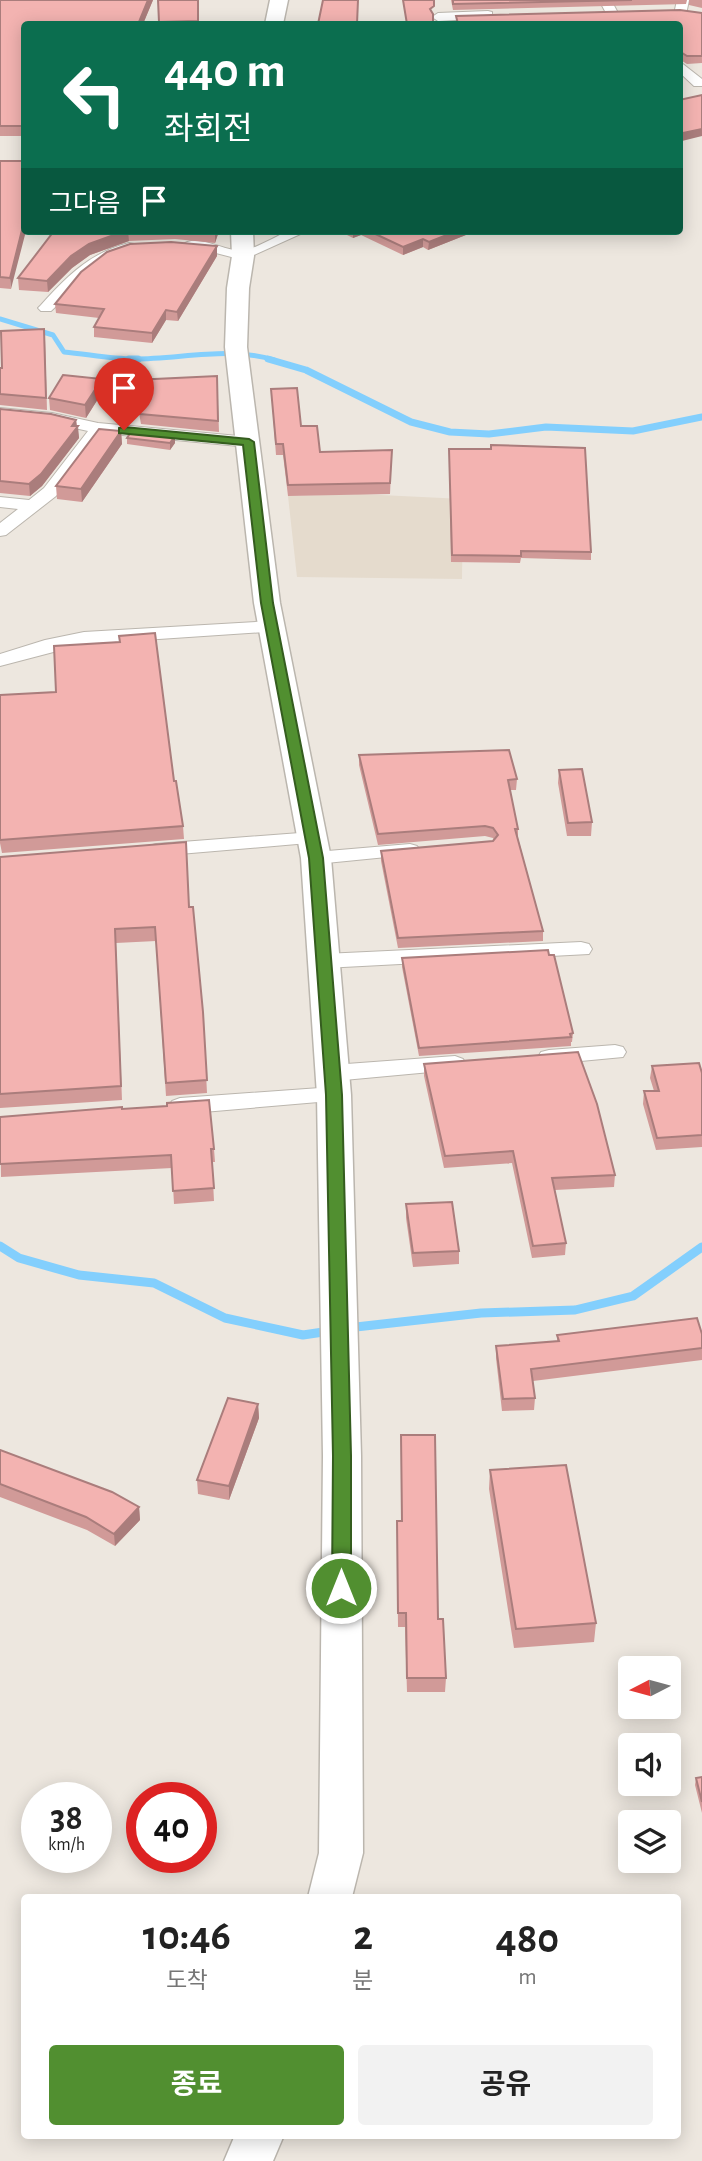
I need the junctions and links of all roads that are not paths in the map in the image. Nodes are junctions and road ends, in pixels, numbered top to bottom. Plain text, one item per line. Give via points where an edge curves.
1 (279, 0) edge
2 (434, 0) edge
3 (605, 0) edge
4 (505, 15) edge
5 (275, 21) edge
6 (439, 21) edge
7 (616, 21) edge
8 (683, 68) edge
9 (701, 83) edge
10 (683, 89) edge
11 (242, 235) edge
12 (291, 235) edge
13 (171, 245) edge
14 (150, 246) edge
15 (243, 256) junction
16 (46, 308) dead end
17 (0, 413) edge
18 (99, 428) junction
19 (249, 442) junction
20 (0, 502) edge
21 (33, 506) junction
22 (0, 531) edge
23 (269, 616) junction
24 (0, 660) edge
25 (314, 848) junction
26 (431, 849) edge
27 (133, 852) edge
28 (581, 949) dead end
29 (324, 961) junction
30 (615, 1052) dead end
31 (521, 1059) edge
32 (481, 1062) edge
33 (334, 1084) junction
34 (153, 1108) edge
35 (331, 1894) edge
36 (258, 2139) edge
37 (248, 2161) edge

1 - 5 street
2 - 6 street
3 - 7 street
4 - 6 street
8 - 9 street
9 - 10 street
11 - 15 street
12 - 15 street
13 - 15 street
14 - 16 street via 101,256
15 - 19 street via 237,355
17 - 18 street
18 - 19 street
18 - 21 street via 50,492
19 - 23 street
20 - 21 street
21 - 22 street
23 - 24 street via 84,638
23 - 25 street
25 - 26 street
25 - 27 street
25 - 29 street
28 - 29 street
29 - 33 street
30 - 31 street
32 - 33 street
33 - 34 street
33 - 35 street via 342,1456 341,1853
36 - 37 street

